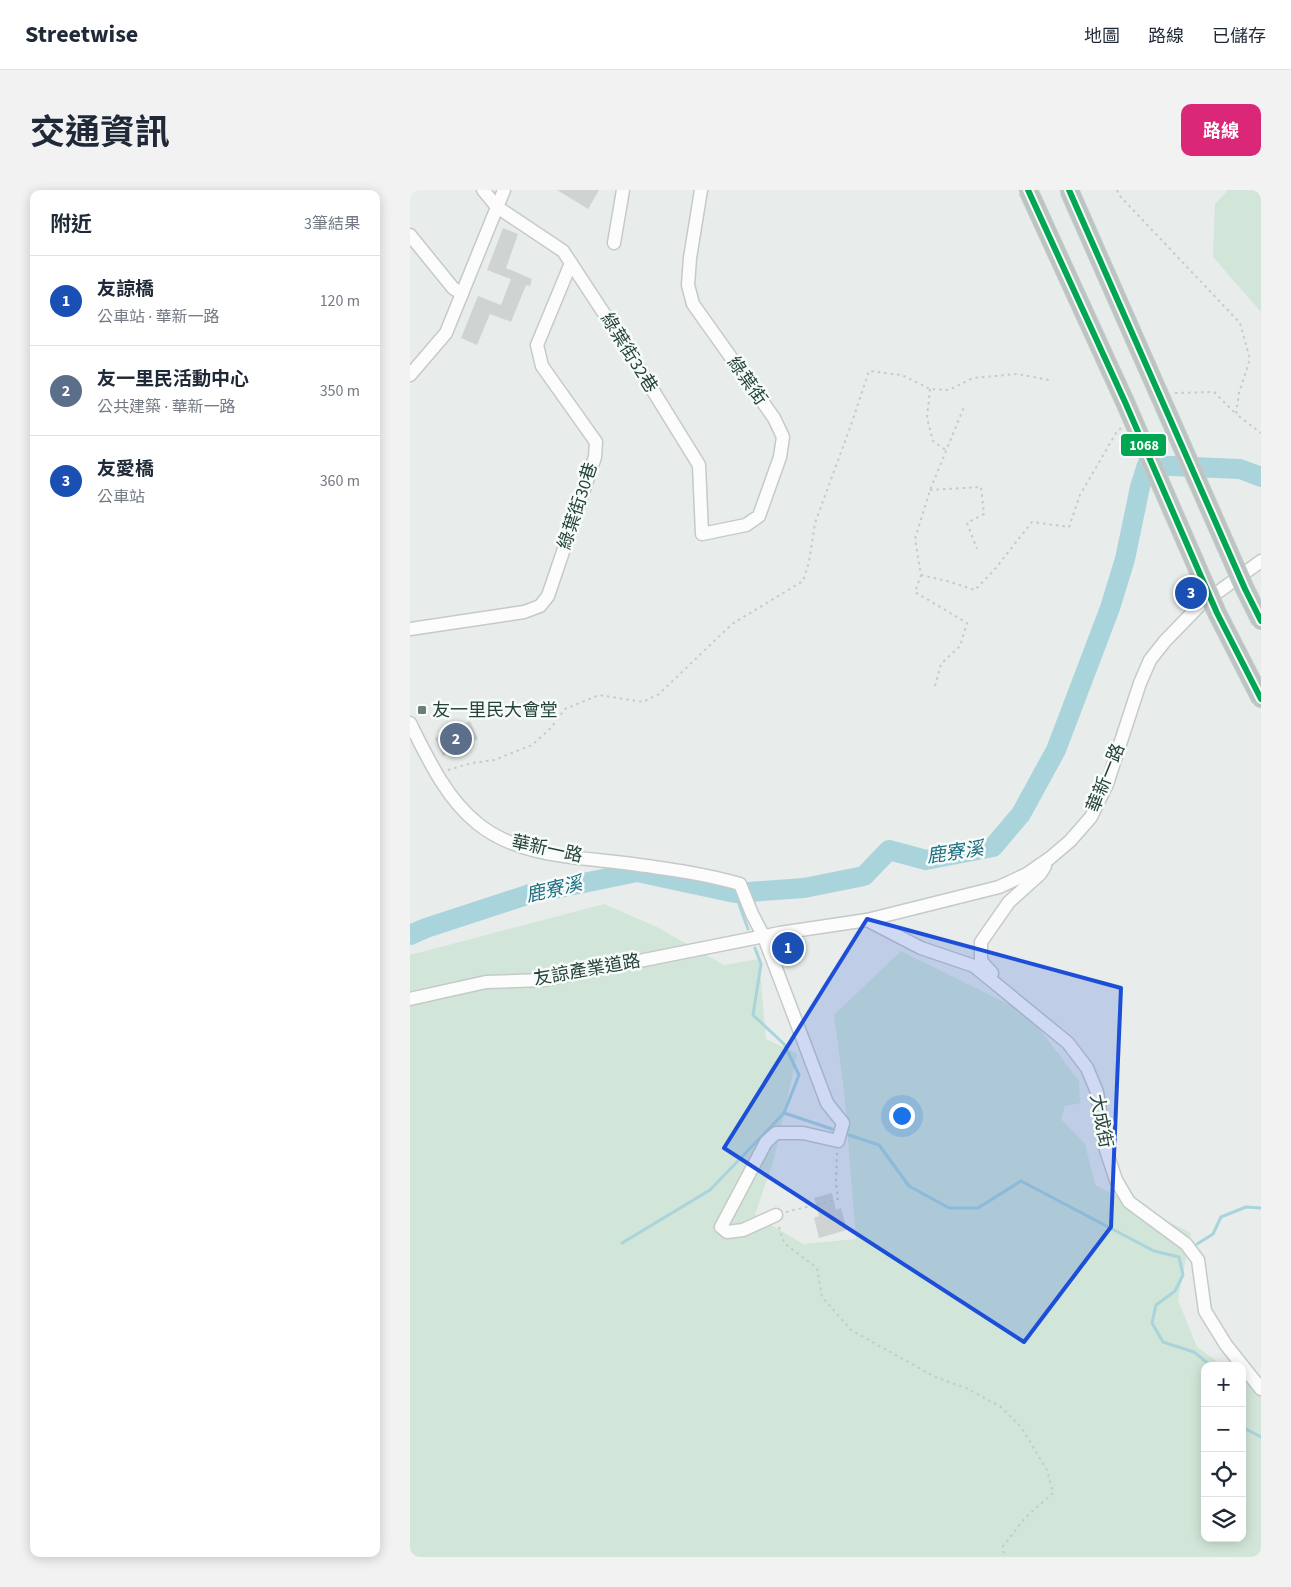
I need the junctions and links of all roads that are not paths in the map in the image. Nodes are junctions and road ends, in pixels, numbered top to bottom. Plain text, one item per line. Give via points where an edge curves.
1 (482, 190) edge
2 (504, 190) edge
3 (623, 190) edge
4 (701, 190) edge
5 (1028, 190) edge
6 (1069, 190) edge
7 (498, 207) junction
8 (410, 235) edge
9 (614, 243) dead end
10 (571, 263) junction
11 (462, 294) junction
12 (410, 375) edge
13 (702, 534) joint
14 (1261, 561) edge
15 (1261, 622) edge
16 (410, 629) edge
17 (1261, 699) edge
18 (410, 724) edge
19 (1050, 858) junction
20 (867, 920) junction
21 (764, 937) junction
22 (410, 999) edge
23 (1020, 1004) junction
24 (776, 1215) road end
25 (1261, 1389) edge

1 - 7 street, 綠葉街32巷
2 - 7 street
3 - 9 street
4 - 13 street, 綠葉街 via 688,285 693,304 774,418 783,437 780,457 759,516 746,524
5 - 17 highway, bridge via 1217,613
6 - 15 highway, bridge
7 - 10 street, 綠葉街32巷 via 562,251
7 - 11 street
8 - 11 street via 453,288
10 - 13 street, 綠葉街32巷 via 698,465
10 - 16 street, 綠葉街30巷 via 537,345 542,366 596,442 595,458 548,596 540,606 524,612
11 - 12 street via 446,333
14 - 19 street, 華新一路 via 1200,605 1150,660 1107,784 1090,817
18 - 21 street, 華新一路 via 448,792 478,824 506,842 534,850 709,875 740,884
19 - 20 street, 華新一路 via 1027,874 998,887
19 - 23 street via 1040,874 1009,902 981,942 981,961
20 - 21 street, 華新一路
20 - 23 street, 大成街 via 921,948 974,966
21 - 22 street, 友諒產業道路 via 544,980 486,982
21 - 24 street via 827,1103 843,1123 838,1142 802,1133 776,1133 766,1142 721,1227 727,1232 743,1230
23 - 25 street, 大成街 via 1068,1043 1087,1068 1097,1092 1106,1150 1116,1180 1129,1202 1186,1244 1198,1260 1205,1311 1226,1345

